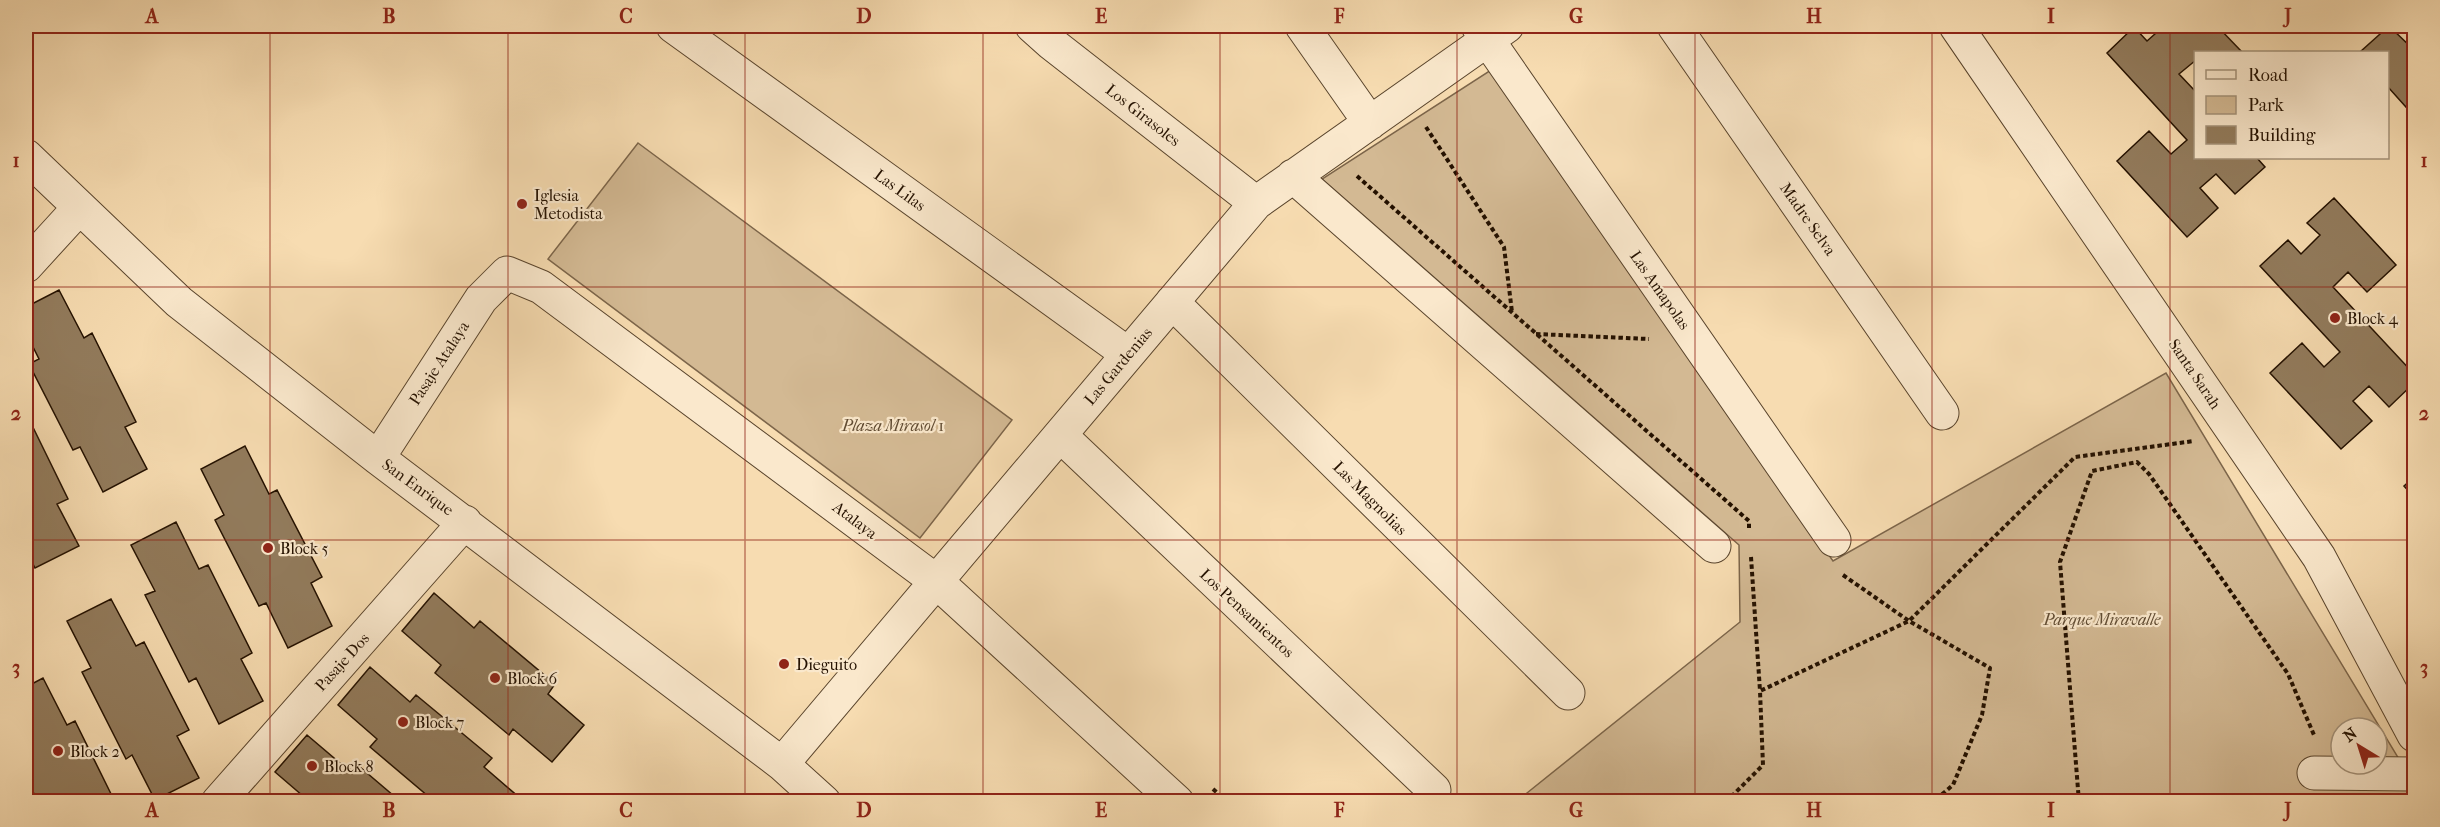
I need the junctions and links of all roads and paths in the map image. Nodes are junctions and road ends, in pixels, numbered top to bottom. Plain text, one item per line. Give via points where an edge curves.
1 (673, 26) edge
2 (1032, 26) edge
3 (1302, 26) edge
4 (1674, 26) edge
5 (1956, 26) edge
6 (1490, 30) edge
7 (1406, 97) junction
8 (1370, 123) junction
9 (26, 156) edge
10 (1293, 176) junction
11 (1256, 203) junction
12 (79, 208) junction
13 (26, 266) edge
14 (507, 273) joint
15 (1172, 302) junction
16 (1536, 334) dead end
17 (1657, 340) dead end
18 (1128, 354) junction
19 (1506, 363) junction
20 (1942, 413) dead end
21 (1060, 435) junction
22 (2236, 435) junction
23 (378, 458) junction
24 (465, 522) junction
25 (1834, 540) dead end
26 (1714, 546) dead end
27 (936, 581) junction
28 (1568, 693) dead end
29 (2415, 735) edge
30 (782, 764) junction
31 (2314, 773) joint
32 (2415, 774) edge
33 (1434, 790) dead end
34 (218, 801) edge
35 (824, 801) edge
36 (1177, 801) edge
37 (1726, 801) edge
38 (2079, 801) edge

1 - 18 street, Las Lilas
2 - 11 street, Los Girasoles
3 - 8 street
4 - 20 street, Madre Selva
5 - 22 street, Santa Sarah
6 - 7 street, Las Gardenias
6 - 25 street, Las Amapolas
7 - 8 street, Las Gardenias
7 - 19 path via 1504,247 1512,313
8 - 10 street, Las Gardenias
9 - 12 street, San Enrique
10 - 11 street, Las Gardenias
10 - 19 street
11 - 15 street, Las Gardenias
12 - 13 street
12 - 23 street, San Enrique via 179,302
14 - 23 street, Pasaje Atalaya via 481,299
14 - 27 street, Atalaya via 541,287
15 - 18 street, Las Gardenias
15 - 28 street, Las Magnolias
16 - 17 path
18 - 21 street, Las Gardenias
19 - 26 street
21 - 27 street, Las Gardenias
21 - 33 street, Los Pensamientos
22 - 29 street, Santa Sarah via 2319,557
22 - 37 path via 2075,457 1909,621 1760,691 1763,765
23 - 24 street, San Enrique
24 - 30 street, San Enrique
24 - 34 street, Pasaje Dos
27 - 30 street, Las Gardenias
27 - 36 street, Atalaya
30 - 35 street, San Enrique
31 - 32 street
31 - 38 path via 2320,749 2288,674 2137,462 2092,471 2060,562

